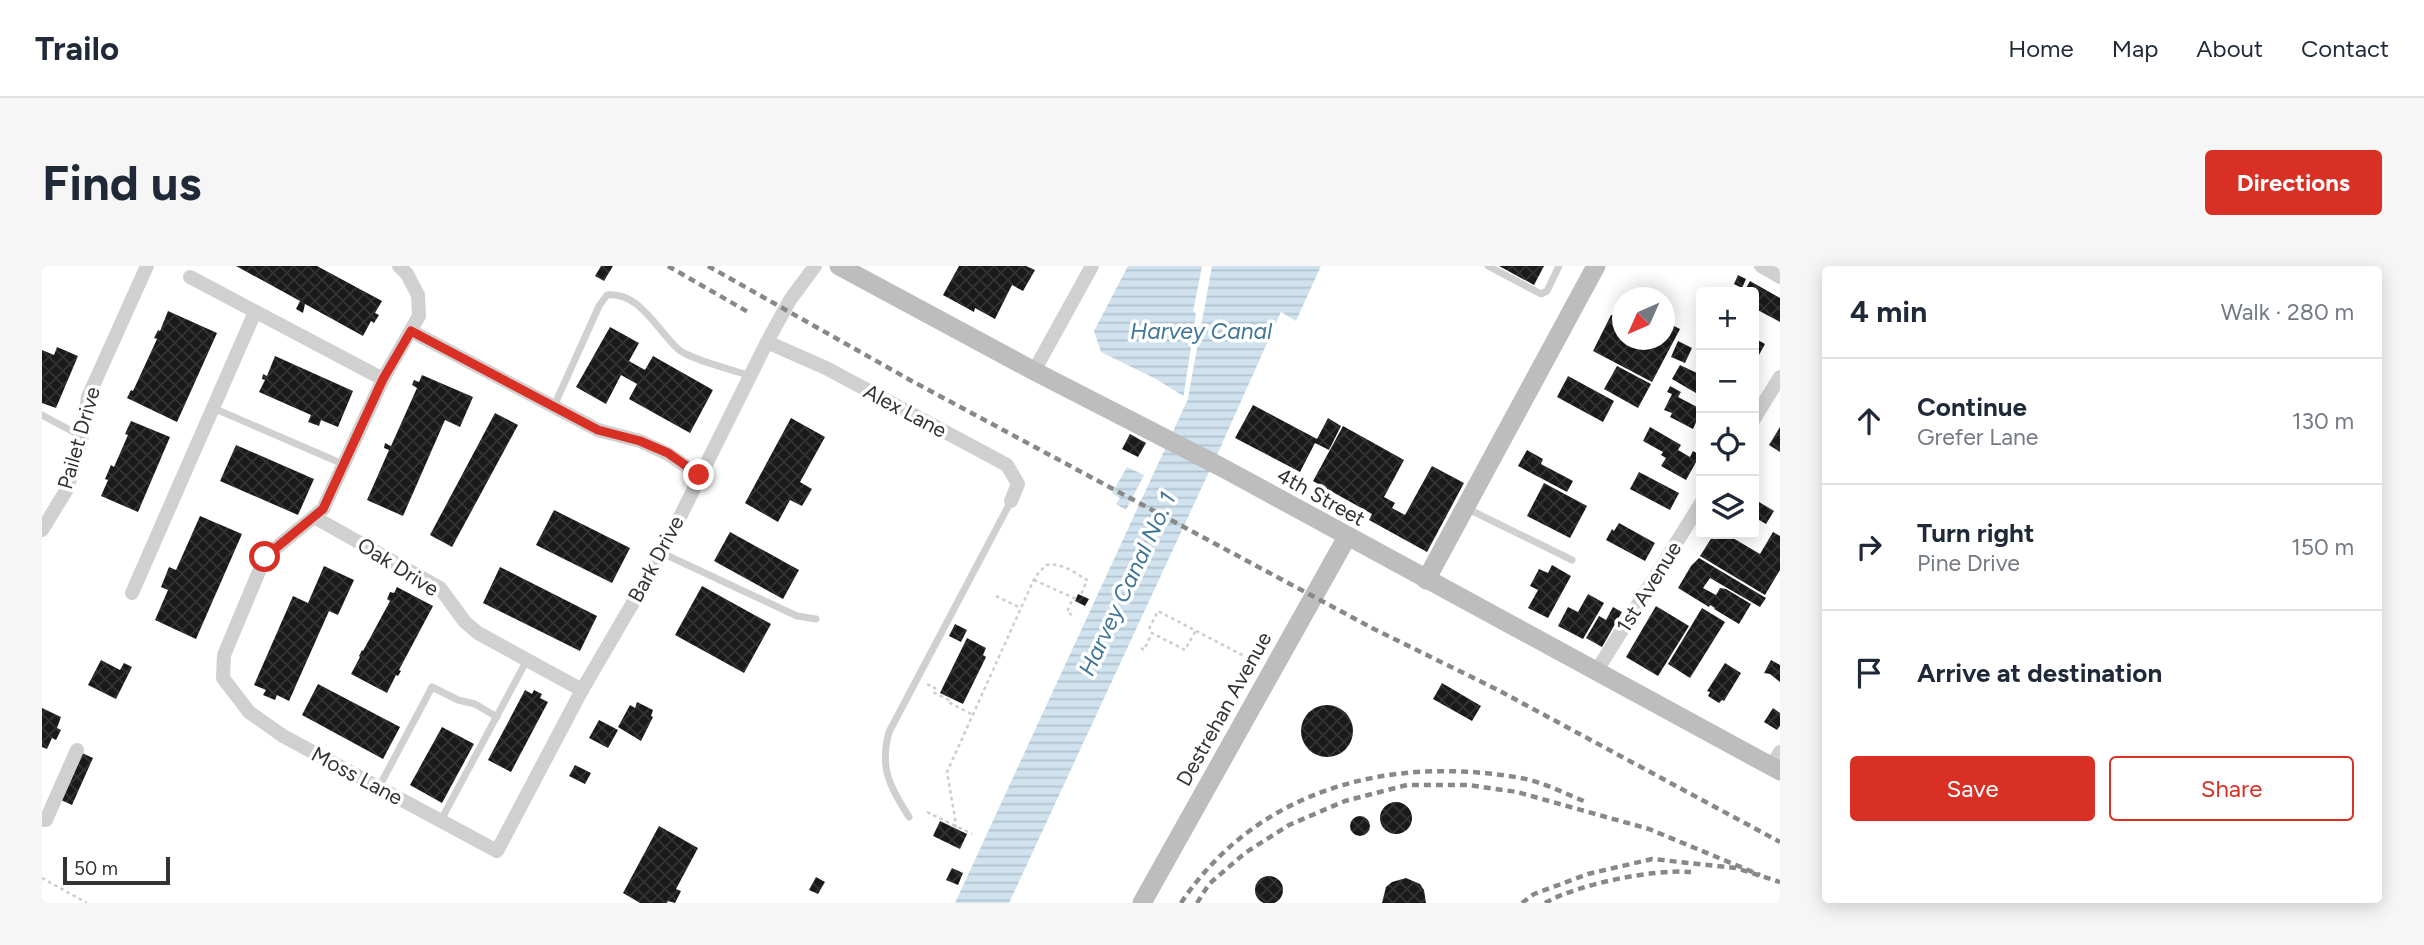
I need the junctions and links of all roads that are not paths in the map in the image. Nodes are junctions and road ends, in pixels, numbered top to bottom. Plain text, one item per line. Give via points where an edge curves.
1 (147, 266) edge
2 (400, 266) edge
3 (815, 266) edge
4 (839, 266) edge
5 (1092, 266) edge
6 (1488, 266) edge
7 (1559, 266) edge
8 (1596, 266) edge
9 (1761, 266) edge
10 (1780, 276) edge
11 (190, 277) dead end
12 (255, 312) junction
13 (411, 331) junction
14 (767, 342) junction
15 (1034, 371) junction
16 (750, 376) junction
17 (1780, 377) edge
18 (383, 379) junction
19 (554, 407) junction
20 (213, 408) junction
21 (1758, 413) edge
22 (42, 415) edge
23 (82, 436) junction
24 (343, 464) junction
25 (699, 475) junction
26 (1010, 501) joint
27 (1465, 508) junction
28 (1696, 511) edge
29 (314, 517) junction
30 (42, 530) edge
31 (1347, 537) junction
32 (662, 553) junction
33 (1572, 560) dead end
34 (1426, 580) junction
35 (132, 593) dead end
36 (816, 619) dead end
37 (527, 660) junction
38 (1596, 671) junction
39 (582, 690) junction
40 (497, 717) junction
41 (77, 750) dead end
42 (1777, 763) edge
43 (379, 787) junction
44 (909, 817) dead end
45 (42, 820) edge
46 (441, 821) junction
47 (497, 851) joint
48 (1142, 903) edge

1 - 23 street, Pailet Drive via 88,397
2 - 13 street via 418,295 419,316
3 - 14 street, Bark Drive via 790,299
4 - 15 main road, 4th Street
5 - 15 street
6 - 7 lane via 1541,294
8 - 27 main road
9 - 10 street
11 - 12 street
12 - 18 street
12 - 20 street
13 - 18 street
13 - 19 street
14 - 16 street, Bark Drive
14 - 26 street, Alex Lane via 826,368 1007,465 1018,484
15 - 31 main road, 4th Street
16 - 19 lane via 680,352 642,308 620,294 607,295
16 - 25 street, Bark Drive
17 - 21 street
18 - 24 street
19 - 25 street via 598,430 668,453
20 - 24 lane
20 - 35 street
22 - 23 lane
23 - 30 street, Pailet Drive via 67,489
24 - 29 street via 323,509
25 - 32 street, Bark Drive
26 - 44 lane via 889,732 885,768
27 - 33 lane
27 - 34 main road
28 - 38 street, 1st Avenue
29 - 37 street, Oak Drive via 440,589 478,633
29 - 43 street, Moss Lane via 265,557 224,654 223,678 260,720
31 - 34 main road, 4th Street
31 - 48 main road, Destrehan Avenue
32 - 36 lane via 797,616
32 - 39 street, Bark Drive
34 - 38 main road, 4th Street
37 - 39 street, Oak Drive
37 - 40 lane
38 - 42 main road, 4th Street
39 - 47 street, Bark Drive
40 - 43 lane via 432,687
40 - 46 lane
41 - 45 street via 46,820
43 - 46 street, Moss Lane
46 - 47 street, Moss Lane

